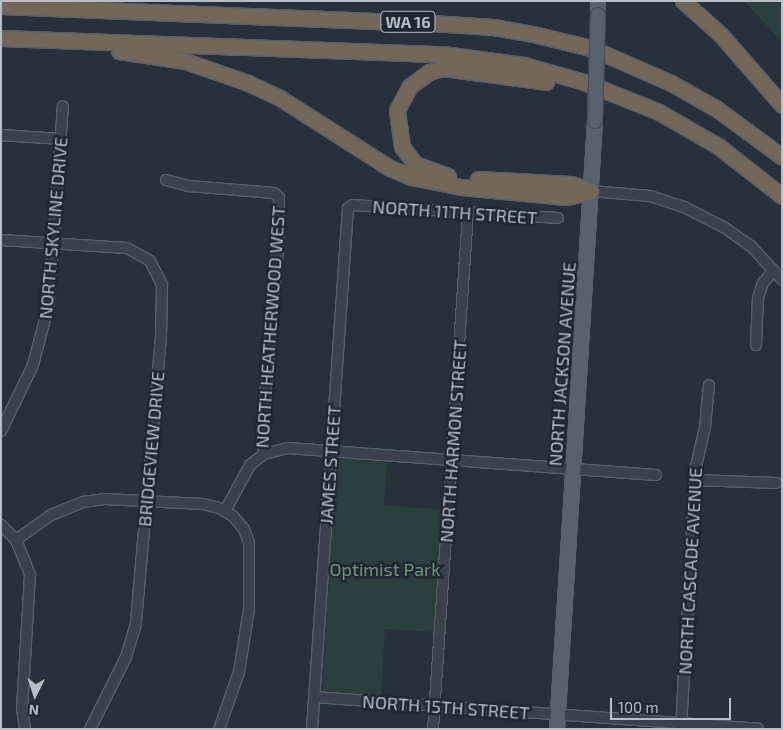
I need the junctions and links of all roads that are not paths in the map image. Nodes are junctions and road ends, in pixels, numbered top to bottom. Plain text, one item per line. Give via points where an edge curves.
1 (683, 1) edge
2 (1, 6) edge
3 (598, 8) edge
4 (1, 38) edge
5 (31, 39) junction
6 (782, 105) edge
7 (63, 106) dead end
8 (659, 112) junction
9 (1, 135) edge
10 (62, 139) junction
11 (782, 157) edge
12 (166, 180) dead end
13 (591, 191) junction
14 (782, 196) edge
15 (353, 205) joint
16 (468, 213) junction
17 (558, 218) dead end
18 (1, 240) edge
19 (55, 244) junction
20 (773, 271) junction
21 (782, 280) edge
22 (756, 345) dead end
23 (709, 385) dead end
24 (1, 431) edge
25 (331, 450) junction
26 (264, 454) junction
27 (452, 460) junction
28 (574, 469) junction
29 (656, 475) dead end
30 (696, 480) junction
31 (776, 483) dead end
32 (146, 502) junction
33 (225, 510) junction
34 (1, 525) edge
35 (16, 540) junction
36 (315, 697) junction
37 (435, 706) junction
38 (558, 714) junction
39 (681, 726) edge
40 (24, 729) edge
41 (90, 729) edge
42 (220, 729) edge
43 (312, 729) edge
44 (433, 729) edge
45 (557, 729) edge
46 (758, 729) edge

1 - 6 highway via 721,35
2 - 11 highway, WA 16 via 432,23 493,27 533,34 591,48 670,83 717,109
3 - 13 main road, NORTH JACKSON AVENUE, bridge
4 - 5 highway, WA 16
5 - 8 highway, WA 16 via 442,54 532,68 584,82
5 - 13 highway via 160,56 218,71 280,98 390,168 434,183 567,196
7 - 10 street, NORTH SKYLINE DRIVE
8 - 13 highway via 531,78 443,68 429,72 410,86 397,110 402,147 415,164 432,172 454,177 571,184
8 - 14 highway, WA 16 via 718,146
9 - 10 street
10 - 19 street, NORTH SKYLINE DRIVE
12 - 26 street, NORTH HEATHERWOOD WEST via 189,186 274,193 279,197 278,247 262,439
13 - 20 street via 650,196 686,208 751,246
13 - 28 main road, NORTH JACKSON AVENUE
15 - 16 street, NORTH 11TH STREET
15 - 25 street, JAMES STREET via 348,208 347,215
16 - 17 street, NORTH 11TH STREET
16 - 27 street, NORTH HARMON STREET
18 - 19 street
19 - 24 street, NORTH SKYLINE DRIVE via 42,335 23,389
19 - 32 street, BRIDGEVIEW DRIVE via 127,248 144,256 160,274 163,312
20 - 21 street
20 - 22 street via 764,282 758,298
23 - 30 street, NORTH CASCADE AVENUE
25 - 26 street via 288,448
25 - 27 street
25 - 36 street, JAMES STREET
26 - 33 street, NORTH HEATHERWOOD WEST via 250,465
27 - 28 street
27 - 37 street, NORTH HARMON STREET
28 - 29 street
28 - 38 main road, NORTH JACKSON AVENUE
30 - 31 street
30 - 39 street, NORTH CASCADE AVENUE
32 - 33 street via 204,504
32 - 35 street via 117,498 84,502 52,515
32 - 41 street, BRIDGEVIEW DRIVE via 133,640
33 - 42 street via 247,535 251,574 243,654
34 - 35 street
35 - 40 street via 30,581 22,708
36 - 37 street, NORTH 15TH STREET
36 - 43 street, JAMES STREET
37 - 38 street, NORTH 15TH STREET
37 - 44 street, NORTH HARMON STREET
38 - 39 street, NORTH 15TH STREET
38 - 45 main road, NORTH JACKSON AVENUE
39 - 46 street, NORTH 15TH STREET

